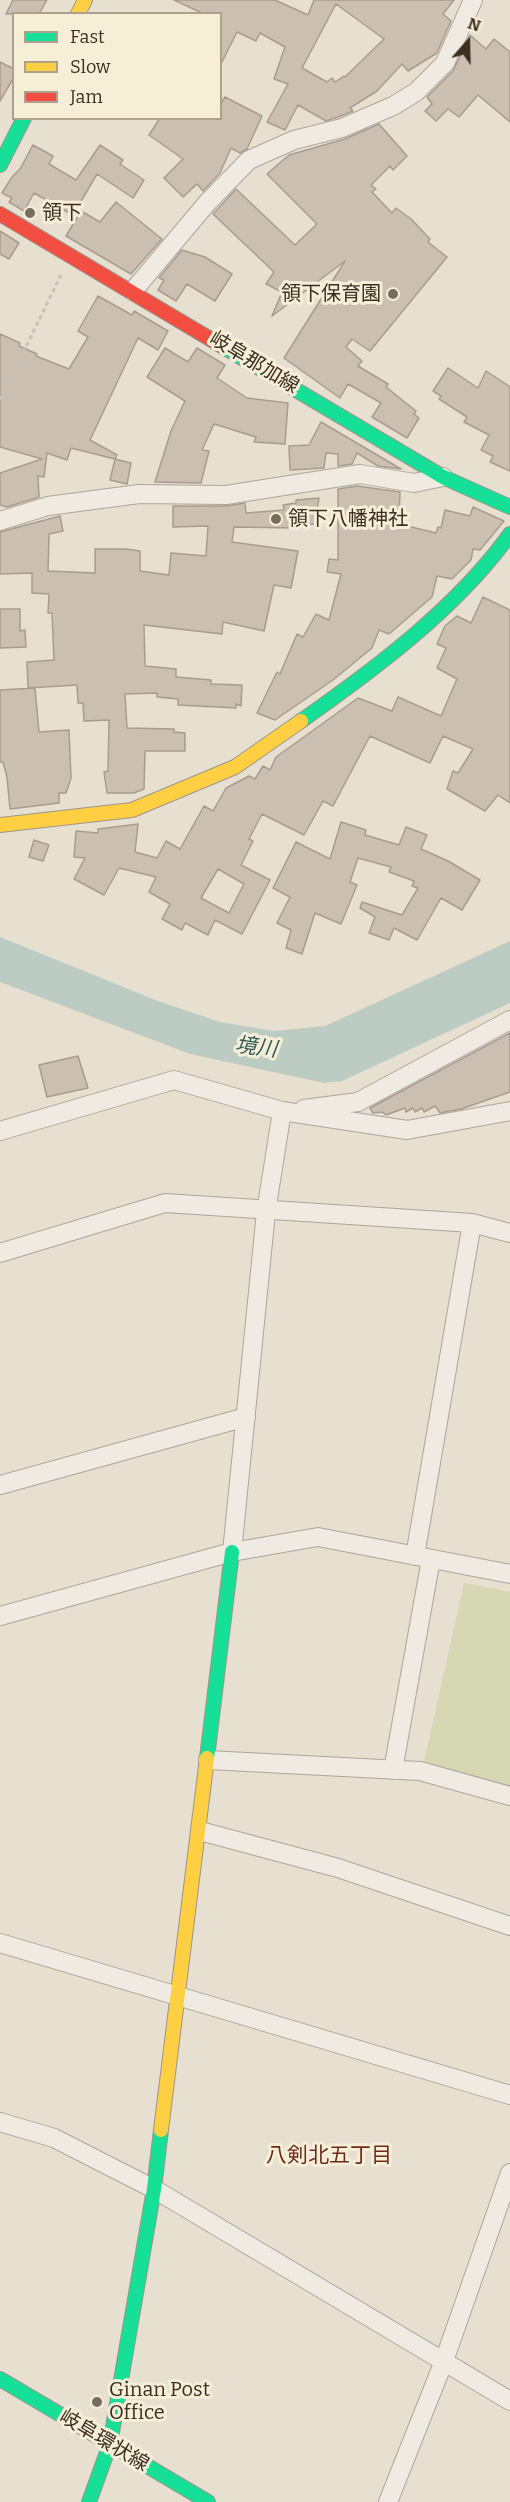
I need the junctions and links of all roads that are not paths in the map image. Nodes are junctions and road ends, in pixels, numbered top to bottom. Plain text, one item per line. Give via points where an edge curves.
1 (473, 0) edge
2 (23, 120) edge
3 (0, 165) edge
4 (0, 214) edge
5 (133, 291) junction
6 (443, 477) junction
7 (510, 507) edge
8 (0, 521) edge
9 (510, 534) edge
10 (0, 825) edge
11 (510, 1020) edge
12 (510, 1111) edge
13 (282, 1112) junction
14 (0, 1131) edge
15 (266, 1212) junction
16 (472, 1223) junction
17 (510, 1233) edge
18 (0, 1253) edge
19 (246, 1417) junction
20 (0, 1485) edge
21 (232, 1552) junction
22 (423, 1557) junction
23 (510, 1574) edge
24 (0, 1616) edge
25 (208, 1760) junction
26 (393, 1770) junction
27 (510, 1796) edge
28 (200, 1831) junction
29 (510, 1926) edge
30 (0, 1943) edge
31 (177, 1996) junction
32 (510, 2095) edge
33 (0, 2122) edge
34 (510, 2173) edge
35 (154, 2189) junction
36 (444, 2361) junction
37 (0, 2379) edge
38 (510, 2401) edge
39 (110, 2444) junction
40 (89, 2502) edge
41 (208, 2502) edge
42 (388, 2502) edge

1 - 5 street via 446,63 416,92 342,128 294,140 249,160
2 - 3 street
4 - 5 street, 岐阜那加線
5 - 6 street, 岐阜那加線
6 - 7 street, 岐阜那加線
6 - 8 street via 414,483 360,474 226,495 139,494 48,506
9 - 10 street via 456,597 422,626 342,692 236,767 132,810
11 - 13 street via 358,1102
12 - 13 street via 407,1130
13 - 14 street via 174,1080
13 - 15 street
15 - 16 street
15 - 18 street via 165,1203
15 - 19 street
16 - 17 street
16 - 22 street
19 - 20 street
19 - 21 street
21 - 22 street via 318,1537
21 - 24 street
21 - 25 street
22 - 23 street
22 - 26 street
25 - 26 street
25 - 28 street
26 - 27 street via 420,1771
28 - 29 street via 338,1868
28 - 31 street
30 - 31 street
31 - 32 street
31 - 35 street
33 - 35 street via 54,2138
34 - 36 street
35 - 36 street
35 - 39 street
36 - 38 street
36 - 42 street
37 - 39 street, 岐阜環状線
39 - 40 street
39 - 41 street, 岐阜環状線

